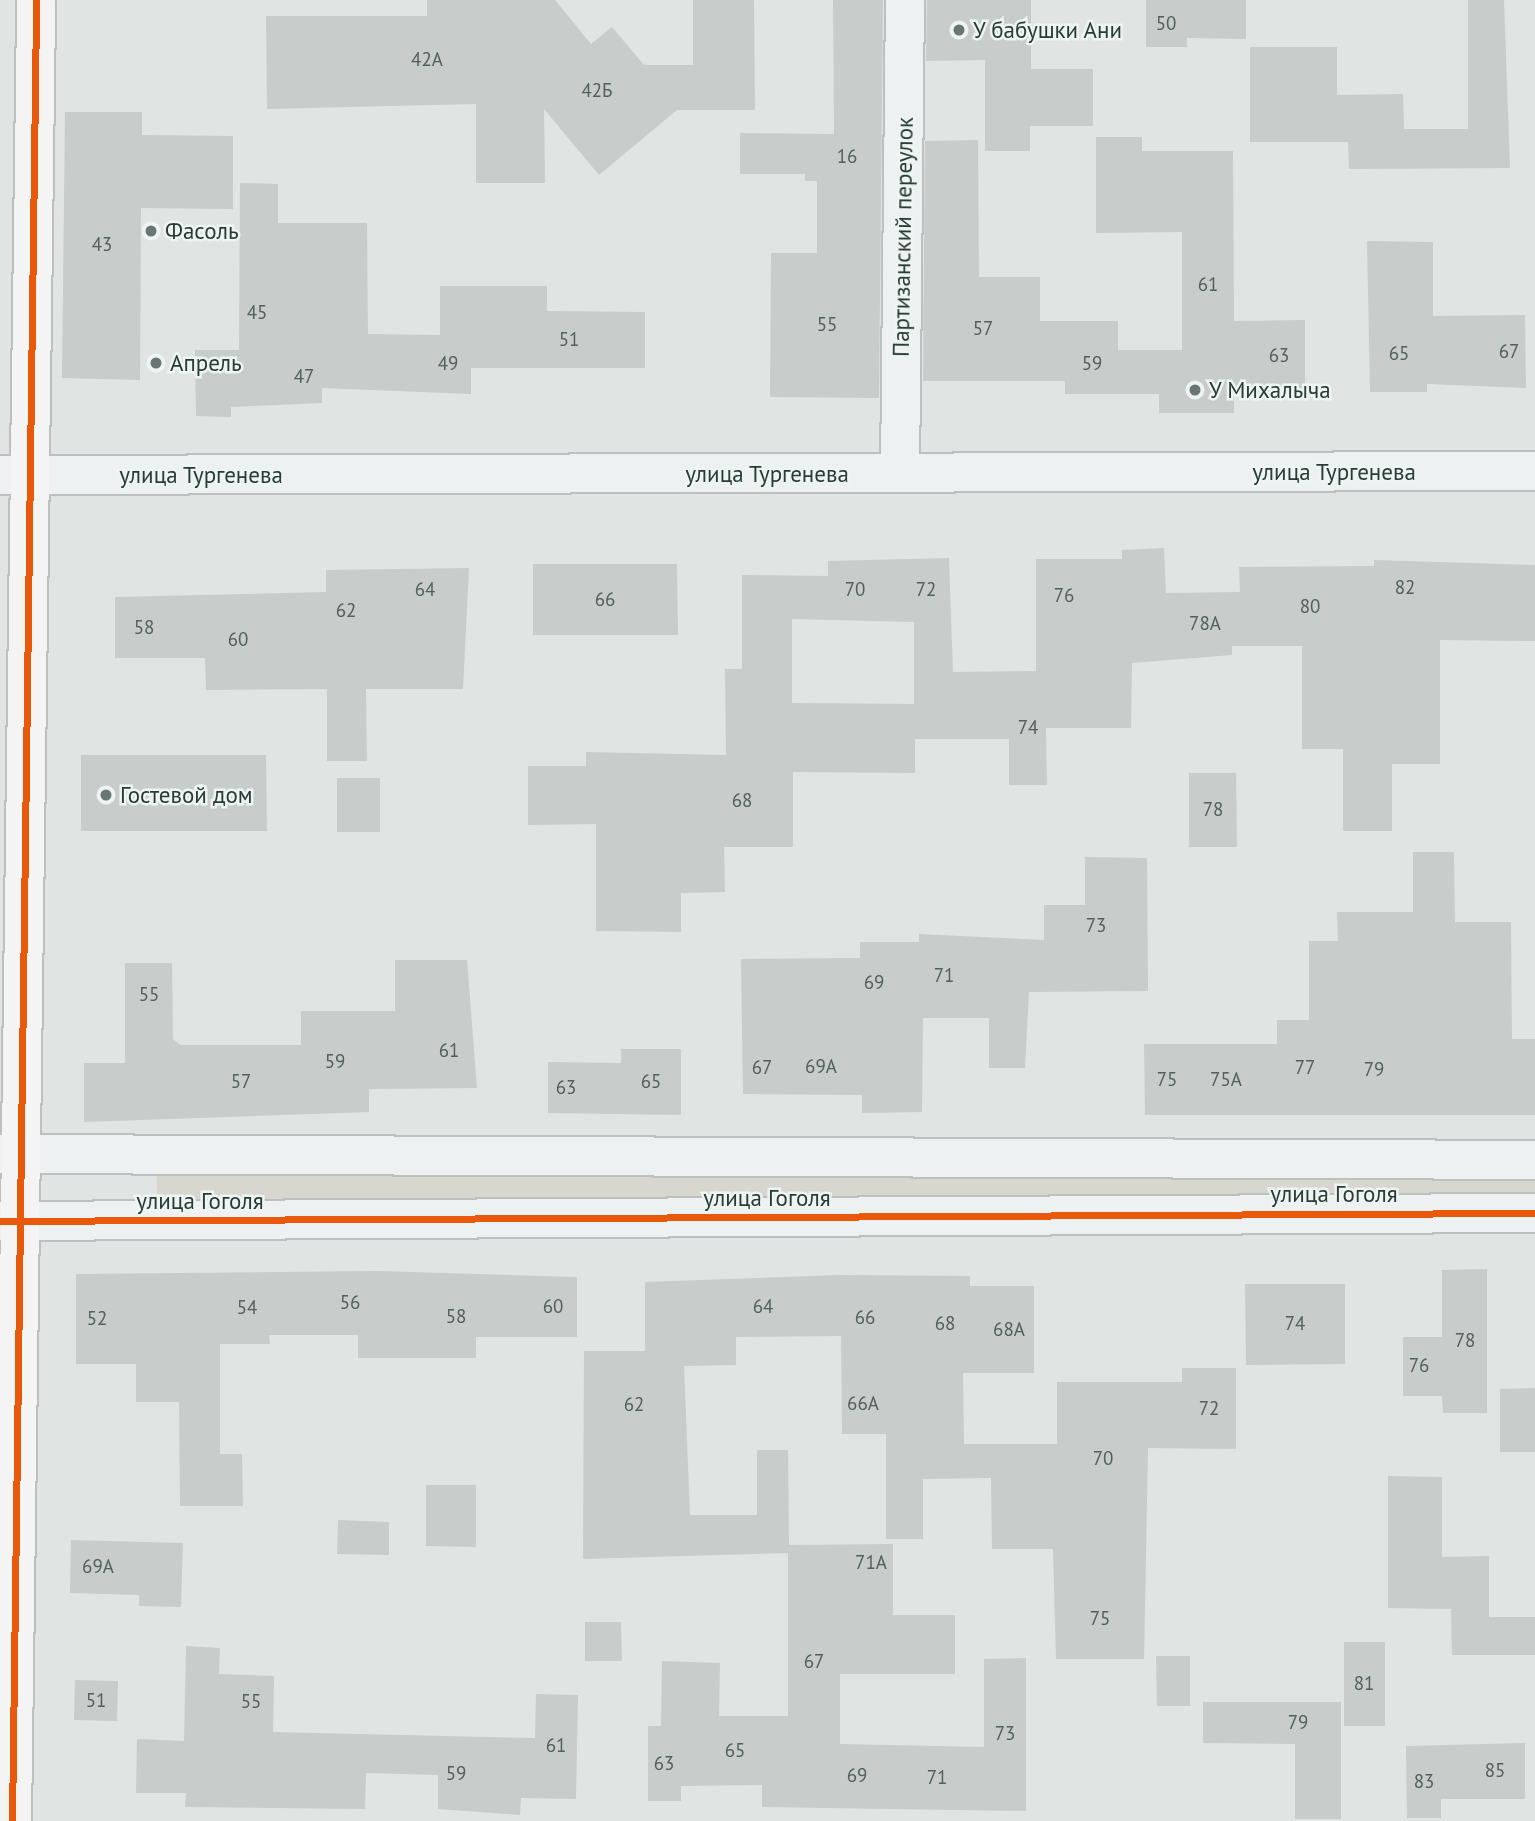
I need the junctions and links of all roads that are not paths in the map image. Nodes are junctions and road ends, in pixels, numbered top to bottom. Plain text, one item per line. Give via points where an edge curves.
1 (36, 0) edge
2 (905, 0) edge
3 (1535, 471) edge
4 (900, 473) junction
5 (17, 475) edge
6 (12, 1154) edge
7 (1535, 1160) edge
8 (1535, 1213) edge
9 (11, 1221) edge
10 (12, 1821) edge

1 - 5 street
2 - 4 street, Партизанский переулок
3 - 4 street, улица Тургенева
4 - 5 street, улица Тургенева
5 - 6 street
6 - 7 street, улица Гоголя
6 - 9 street
8 - 9 street, улица Гоголя
9 - 10 street

